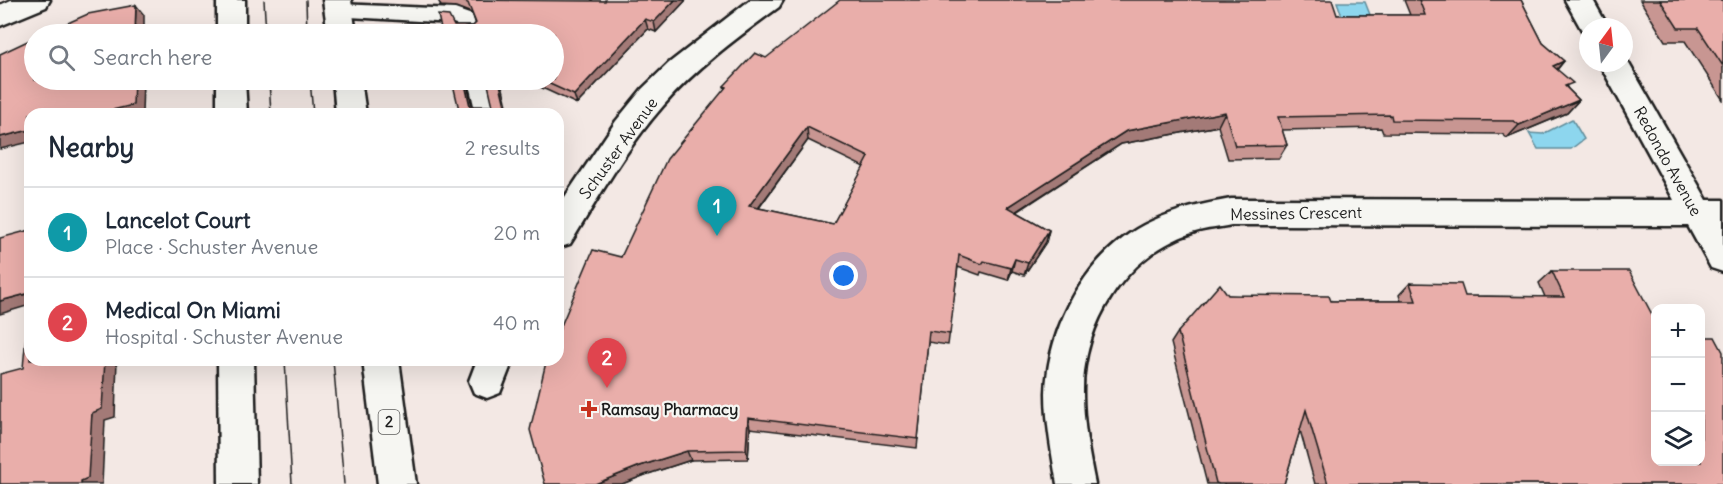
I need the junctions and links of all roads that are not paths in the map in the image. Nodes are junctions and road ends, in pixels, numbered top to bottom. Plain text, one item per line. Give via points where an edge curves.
1 (36, 0) edge
2 (231, 0) edge
3 (770, 0) edge
4 (1579, 0) edge
5 (339, 15) edge
6 (0, 16) edge
7 (1589, 18) edge
8 (231, 24) edge
9 (466, 24) edge
10 (1620, 72) edge
11 (231, 90) edge
12 (348, 90) edge
13 (480, 90) edge
14 (232, 108) edge
15 (350, 108) edge
16 (485, 108) edge
17 (1710, 213) edge
18 (564, 225) edge
19 (1723, 258) edge
20 (236, 366) edge
21 (382, 366) edge
22 (238, 484) edge
23 (397, 484) edge
24 (1076, 484) edge

1 - 6 main road
2 - 8 main road
3 - 18 main road, Schuster Avenue via 709,44 652,98
4 - 7 main road
5 - 9 lane via 454,16
10 - 17 main road, Redondo Avenue
11 - 14 main road
12 - 15 main road
13 - 16 lane
17 - 19 main road, Redondo Avenue
17 - 24 main road, Messines Crescent via 1231,212 1186,221 1143,241 1113,266 1091,295 1074,336 1065,379 1067,432
20 - 22 main road
21 - 23 main road, 2

